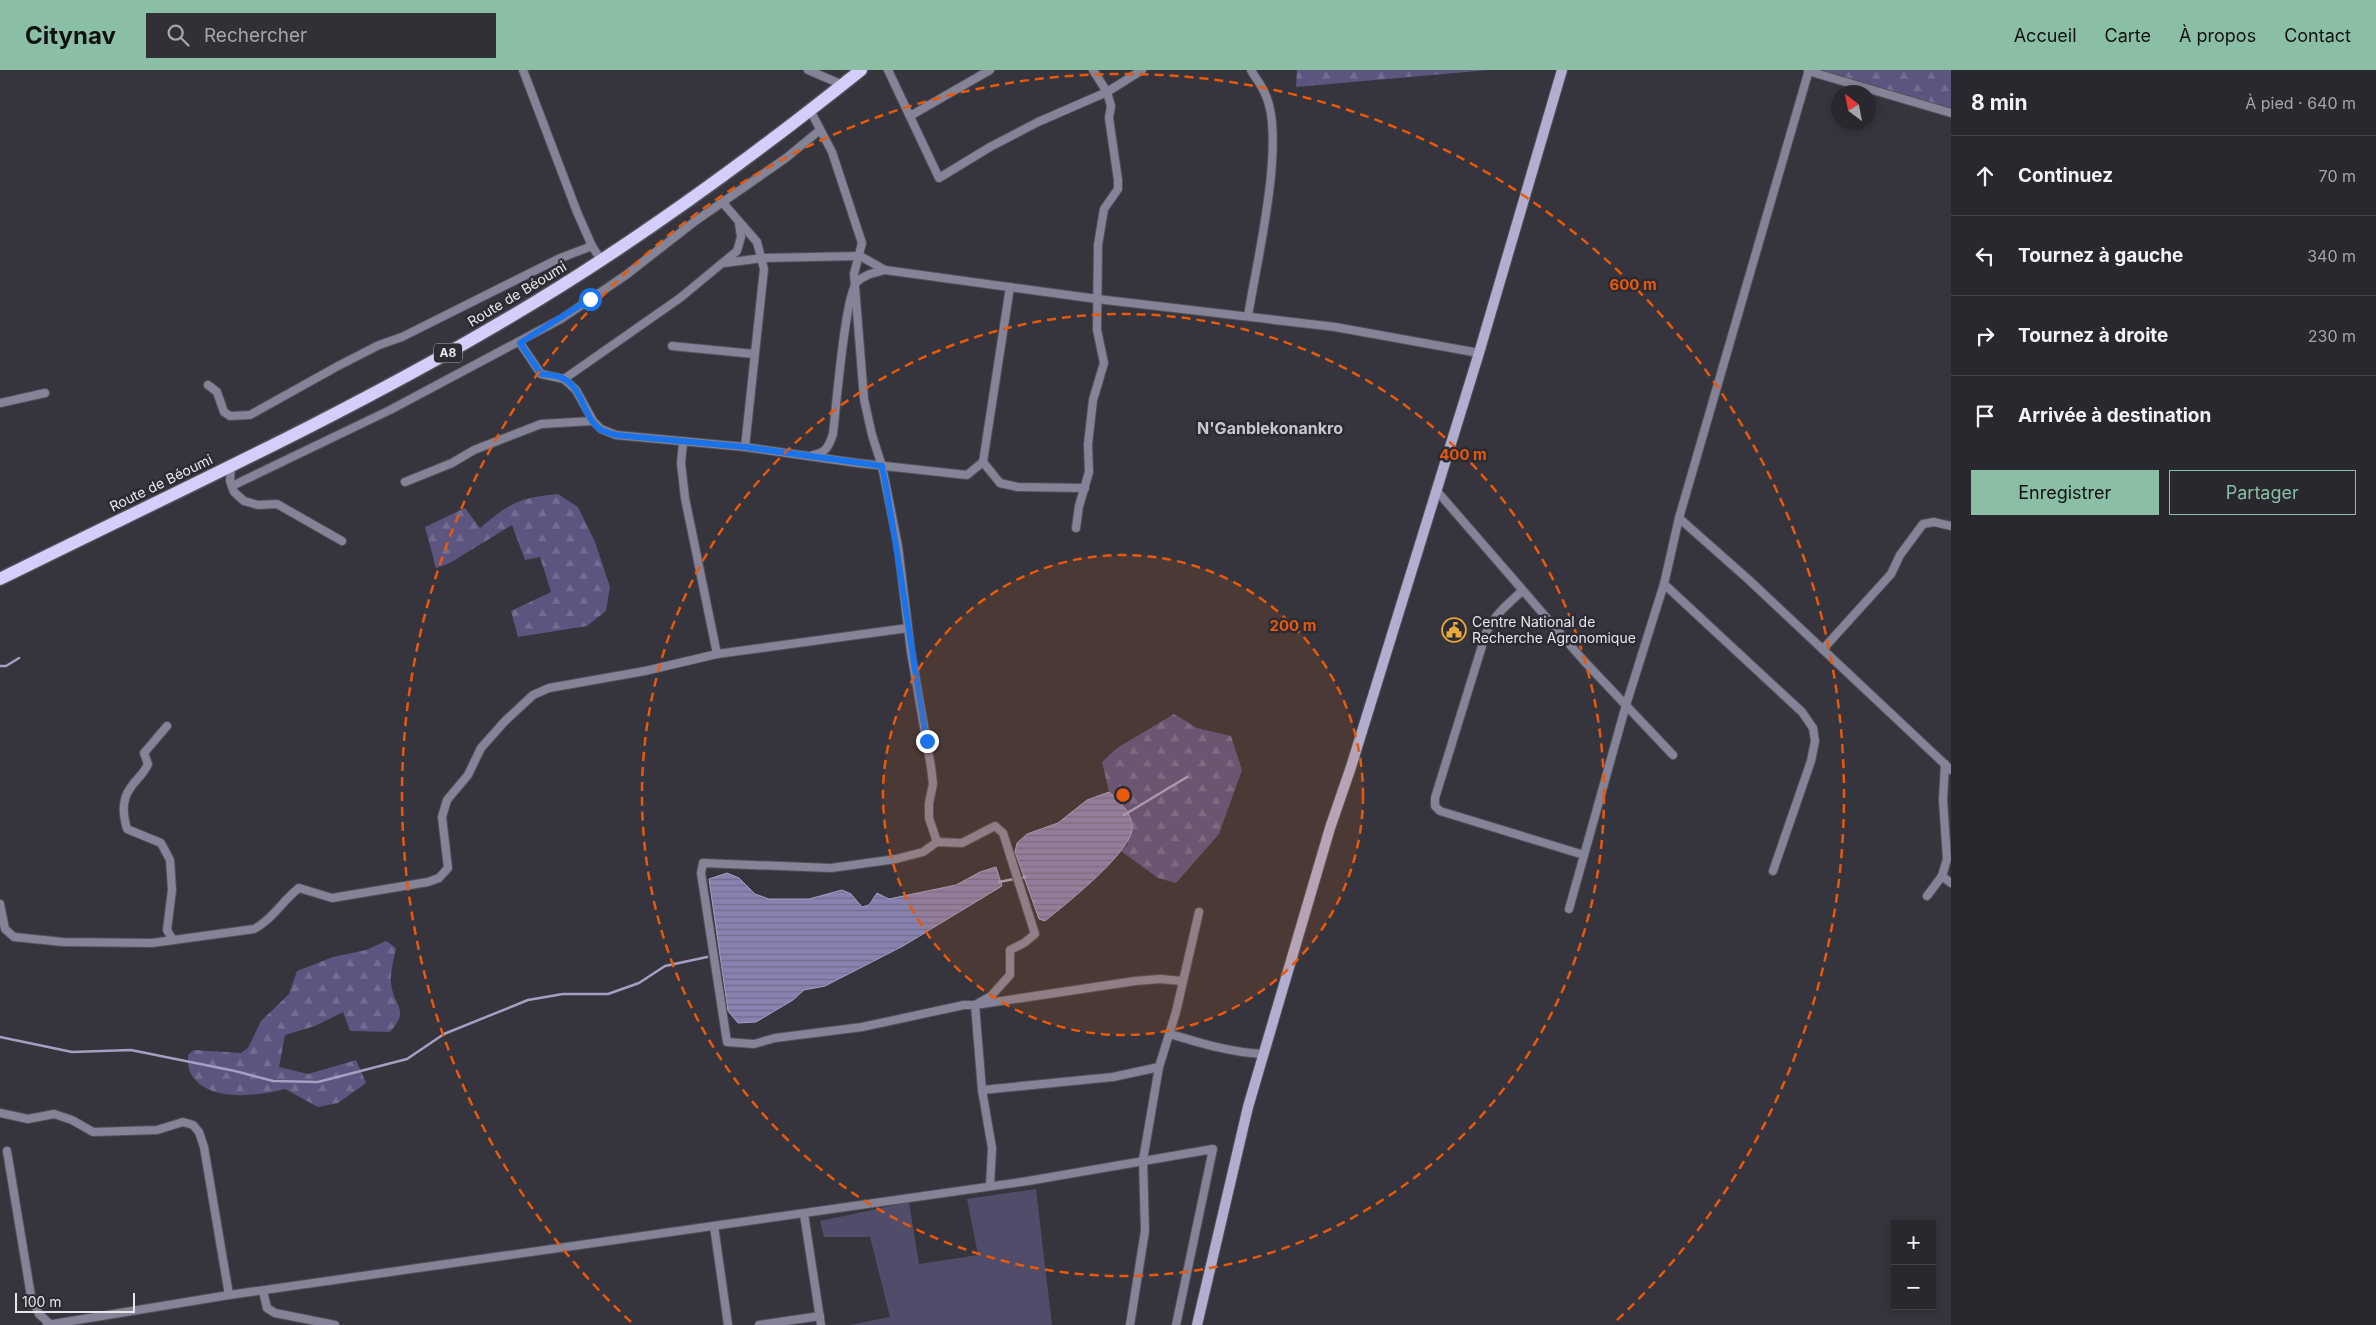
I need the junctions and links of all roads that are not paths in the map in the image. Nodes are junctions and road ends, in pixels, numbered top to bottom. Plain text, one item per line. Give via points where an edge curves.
1 (523, 70) edge
2 (808, 70) edge
3 (861, 70) edge
4 (888, 70) edge
5 (990, 70) edge
6 (1093, 70) edge
7 (1142, 70) edge
8 (1251, 70) edge
9 (1562, 70) edge
10 (1808, 71) edge
11 (842, 85) junction
12 (1107, 92) junction
13 (810, 110) junction
14 (1951, 113) edge
15 (910, 116) junction
16 (820, 130) junction
17 (723, 203) junction
18 (739, 223) junction
19 (592, 246) junction
20 (860, 256) junction
21 (763, 258) junction
22 (601, 260) junction
23 (724, 263) junction
24 (885, 270) junction
25 (855, 283) junction
26 (1010, 287) junction
27 (1097, 299) junction
28 (1248, 316) junction
29 (520, 343) junction
30 (672, 346) dead end
31 (1479, 353) junction
32 (754, 354) junction
33 (564, 379) junction
34 (208, 385) dead end
35 (45, 393) dead end
36 (0, 403) edge
37 (593, 421) junction
38 (683, 443) junction
39 (745, 447) junction
40 (809, 456) junction
41 (983, 462) junction
42 (231, 465) junction
43 (882, 466) junction
44 (405, 482) dead end
45 (232, 486) junction
46 (1086, 488) junction
47 (1436, 490) junction
48 (1679, 518) junction
49 (1951, 526) edge
50 (1076, 528) dead end
51 (342, 541) dead end
52 (0, 579) edge
53 (1664, 584) junction
54 (1522, 591) junction
55 (908, 628) junction
56 (1823, 649) junction
57 (717, 654) junction
58 (1626, 705) junction
59 (167, 726) dead end
60 (1673, 755) dead end
61 (1948, 766) edge
62 (937, 842) junction
63 (1584, 854) junction
64 (1773, 871) dead end
65 (1942, 876) junction
66 (1951, 883) edge
67 (1927, 896) dead end
68 (0, 904) edge
69 (1569, 909) dead end
70 (1199, 912) dead end
71 (173, 940) junction
72 (1182, 981) junction
73 (975, 1004) junction
74 (1170, 1034) junction
75 (1264, 1054) junction
76 (1159, 1067) junction
77 (982, 1090) junction
78 (0, 1113) edge
79 (7, 1151) dead end
80 (1143, 1160) junction
81 (990, 1186) junction
82 (804, 1214) junction
83 (714, 1226) junction
84 (263, 1290) junction
85 (229, 1296) junction
86 (820, 1316) junction
87 (74, 1323) edge
88 (51, 1324) edge
89 (47, 1325) edge
90 (334, 1325) edge
91 (728, 1325) edge
92 (759, 1325) edge
93 (821, 1325) edge
94 (1130, 1325) edge
95 (1176, 1325) edge
96 (1197, 1325) edge

1 - 19 street
2 - 11 street
3 - 11 main road, Route de Béoumi / A8
4 - 15 street
5 - 15 street
6 - 12 street
7 - 12 street
8 - 28 street via 1267,97 1273,138 1272,166
9 - 31 main road
10 - 14 street
10 - 48 street
11 - 13 main road, Route de Béoumi / A8
12 - 15 street via 1038,122 939,178
12 - 27 street via 1118,189 1104,209 1101,221
13 - 16 street
13 - 22 main road, Route de Béoumi / A8 via 674,211
16 - 17 street
16 - 20 street via 832,152 856,221 862,242
17 - 18 street
17 - 29 street via 612,284
18 - 21 street via 757,242
18 - 23 street via 741,237 737,251
19 - 22 street
19 - 34 street via 558,259 379,345 250,415 230,416 224,412 217,392
20 - 21 street
20 - 24 street
20 - 25 street via 854,274
21 - 23 street
21 - 32 street via 764,286
22 - 42 main road, Route de Béoumi / A8 via 442,356
23 - 33 street via 680,298
24 - 25 street via 866,275
24 - 26 street
25 - 40 street via 848,312 833,434 828,448
25 - 43 street via 864,399
26 - 27 street
26 - 41 street
27 - 28 street
27 - 46 street via 1097,330 1104,364 1093,400
28 - 31 street via 1335,326
29 - 33 street via 541,374
29 - 45 street via 513,343 390,410
30 - 32 street
31 - 47 main road
32 - 39 street
33 - 37 street via 576,390
35 - 36 street
37 - 38 street via 601,429 616,435
37 - 44 street via 541,424
38 - 39 street
38 - 57 street via 681,463 685,498
39 - 40 street
40 - 43 street
41 - 43 street via 967,475
41 - 46 street via 1000,483 1018,487
42 - 45 street
42 - 52 main road, Route de Béoumi / A8
43 - 55 street via 898,546
45 - 51 street via 244,502 278,504
46 - 50 street
47 - 54 street
47 - 75 main road via 1330,828
48 - 53 street
48 - 56 street
49 - 56 street via 1934,522 1923,524 1900,555 1891,574
53 - 58 street
53 - 64 street via 1802,712 1813,728 1815,741 1811,761
54 - 58 street
54 - 63 street via 1488,626 1435,798 1436,806 1440,811
55 - 57 street
55 - 62 street via 932,776 929,818
56 - 61 street
57 - 71 street via 549,688 534,695 495,731 481,748 468,775 447,800 442,817 448,868 439,878 410,886 332,898 299,888 284,899 267,922 254,929
58 - 60 street
58 - 63 street
59 - 71 street via 144,753 148,764 145,772 129,788 122,811 127,829 161,843 170,860 172,890 167,930
61 - 65 street via 1943,800 1948,850
62 - 73 street via 962,842 995,826 1003,833 1032,920 1035,934 1010,950 1010,975 991,996
62 - 73 street via 924,852 896,859 831,868 703,863 701,873 727,1042 754,1044 775,1038 862,1027
63 - 69 street
65 - 66 street
65 - 67 street
68 - 71 street via 5,929 14,937 99,943
70 - 72 street
72 - 73 street via 1160,978
72 - 74 street
73 - 77 street
74 - 75 street
74 - 76 street
75 - 96 main road via 1234,1162
76 - 77 street via 1113,1077
76 - 80 street
77 - 81 street via 992,1148
78 - 85 street via 28,1118 54,1114 93,1132 157,1130 183,1122 193,1125 204,1147
79 - 88 street via 31,1296 39,1314
80 - 81 street
80 - 94 street via 1145,1231
80 - 95 street via 1214,1149
81 - 82 street
82 - 83 street
82 - 86 street
83 - 84 street
83 - 91 street
84 - 85 street
84 - 90 street via 267,1308 275,1313
85 - 87 street
86 - 92 street
86 - 93 street
87 - 88 street
88 - 89 street

